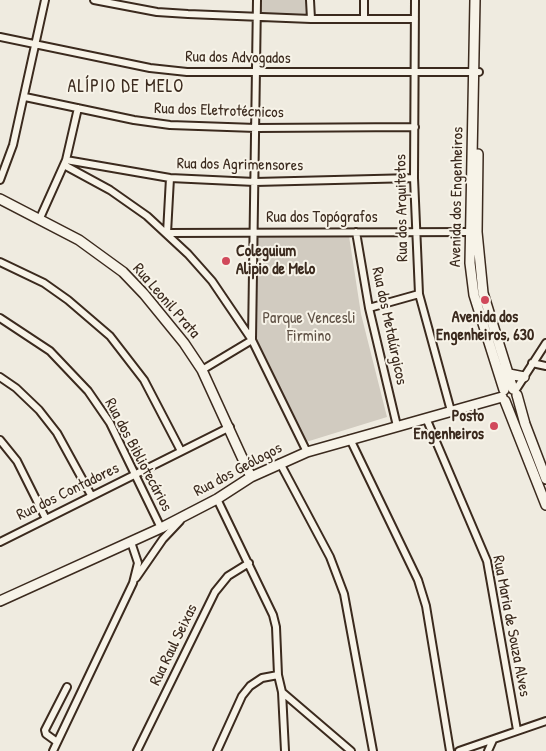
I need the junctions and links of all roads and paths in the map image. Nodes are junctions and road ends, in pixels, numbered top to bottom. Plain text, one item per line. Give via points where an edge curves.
1 (44, 0) edge
2 (94, 0) edge
3 (257, 0) edge
4 (310, 0) edge
5 (364, 0) edge
6 (416, 0) edge
7 (475, 0) edge
8 (480, 0) edge
9 (257, 16) junction
10 (311, 19) junction
11 (364, 19) junction
12 (415, 19) junction
13 (0, 37) edge
14 (36, 44) junction
15 (257, 72) junction
16 (477, 72) junction
17 (415, 73) junction
18 (25, 97) junction
19 (78, 108) junction
20 (415, 127) junction
21 (256, 128) junction
22 (65, 162) junction
23 (170, 178) junction
24 (414, 178) junction
25 (0, 180) edge
26 (255, 182) junction
27 (0, 199) edge
28 (40, 218) junction
29 (254, 232) junction
30 (356, 232) junction
31 (415, 232) junction
32 (473, 232) junction
33 (166, 233) junction
34 (0, 262) edge
35 (418, 294) junction
36 (369, 308) junction
37 (0, 318) edge
38 (252, 340) junction
39 (546, 343) edge
40 (532, 364) junction
41 (546, 366) edge
42 (202, 370) junction
43 (509, 374) junction
44 (0, 376) edge
45 (524, 377) junction
46 (509, 394) junction
47 (451, 411) junction
48 (426, 418) junction
49 (397, 426) junction
50 (230, 427) junction
51 (530, 437) junction
52 (350, 439) junction
53 (0, 440) edge
54 (520, 441) junction
55 (181, 451) junction
56 (307, 452) junction
57 (280, 463) junction
58 (136, 474) junction
59 (251, 477) junction
60 (546, 478) edge
61 (91, 496) junction
62 (217, 499) junction
63 (546, 505) edge
64 (187, 513) junction
65 (45, 518) junction
66 (161, 528) junction
67 (0, 541) edge
68 (131, 542) junction
69 (248, 563) junction
70 (133, 583) junction
71 (0, 601) edge
72 (278, 675) junction
73 (67, 687) dead end
74 (282, 692) junction
75 (546, 721) edge
76 (517, 730) junction
77 (493, 740) junction
78 (57, 742) junction
79 (53, 751) edge
80 (137, 751) edge
81 (217, 751) edge
82 (285, 751) edge
83 (351, 751) edge
84 (373, 751) edge
85 (450, 751) edge
86 (458, 751) edge
87 (488, 751) edge

1 - 14 street
2 - 9 street via 156,12
3 - 9 street
4 - 10 street
5 - 11 street
6 - 12 street, Rua dos Arquitetos
7 - 16 street, Avenida dos Engenheiros
8 - 16 street, Avenida dos Engenheiros
9 - 10 street
9 - 15 street
10 - 11 street
11 - 12 street
12 - 17 street, Rua dos Arquitetos
13 - 14 street, Rua dos Advogados
14 - 15 street, Rua dos Advogados via 150,68 187,72
14 - 18 street
15 - 17 street, Rua dos Advogados
15 - 21 street
16 - 17 street, Rua dos Advogados
16 - 32 street, Avenida dos Engenheiros
17 - 20 street, Rua dos Arquitetos
18 - 19 street, Rua dos Eletrotécnicos
18 - 25 street
19 - 21 street, Rua dos Eletrotécnicos via 170,125
19 - 22 street
20 - 21 street, Rua dos Eletrotécnicos
20 - 24 street, Rua dos Arquitetos
21 - 26 street
22 - 23 street, Rua dos Agrimensores
22 - 28 street
22 - 33 street via 147,216
23 - 26 street, Rua dos Agrimensores
23 - 33 street
24 - 26 street, Rua dos Agrimensores
24 - 31 street, Rua dos Arquitetos
26 - 29 street
27 - 28 street, Rua Leonil Prata
28 - 42 street, Rua Leonil Prata via 79,240 123,272 164,317
29 - 30 street, Rua dos Topógrafos
29 - 33 street, Rua dos Topógrafos
29 - 38 street
30 - 31 street, Rua dos Topógrafos
30 - 36 street, Rua dos Metalúrgicos
31 - 32 street, Rua dos Topógrafos
31 - 35 street, Rua dos Arquitetos
32 - 43 street, Avenida dos Engenheiros via 483,293
32 - 46 street, Avenida dos Engenheiros via 474,295
33 - 38 street via 212,281
34 - 55 street via 44,283 110,336 144,380
35 - 36 street
35 - 47 street, Rua dos Arquitetos
36 - 49 street, Rua dos Metalúrgicos
37 - 58 street, Rua dos Bibliotecários via 50,351 71,370 110,423
38 - 42 street
38 - 56 street
39 - 40 street
40 - 41 street
40 - 45 street
42 - 50 street, Rua Leonil Prata
43 - 45 street
43 - 46 street, Avenida dos Engenheiros
44 - 61 street via 39,410 51,425
45 - 46 street
46 - 47 street, Rua dos Geólogos
46 - 51 street, Avenida dos Engenheiros
46 - 54 street, Avenida dos Engenheiros
47 - 48 street, Rua dos Geólogos
48 - 49 street, Rua dos Geólogos
48 - 76 street, Rua Maria de Souza Alves via 488,561
49 - 52 street, Rua dos Geólogos
50 - 55 street, Rua dos Contadores
50 - 59 street, Rua Leonil Prata
51 - 54 street
51 - 60 street, Avenida dos Engenheiros
52 - 56 street, Rua dos Geólogos
52 - 85 street via 418,580 426,606
53 - 65 street via 16,462
54 - 63 street, Avenida dos Engenheiros
55 - 58 street, Rua dos Contadores
56 - 57 street, Rua dos Geólogos
57 - 59 street, Rua dos Geólogos
57 - 84 street via 330,558 344,594
58 - 61 street, Rua dos Contadores
58 - 66 street, Rua dos Bibliotecários
59 - 62 street, Rua dos Geólogos
61 - 65 street, Rua dos Contadores
62 - 64 street, Rua dos Geólogos
62 - 69 street
64 - 66 street, Rua dos Geólogos
64 - 70 street via 163,539
65 - 67 street, Rua dos Contadores
66 - 68 street, Rua dos Geólogos
68 - 70 street via 138,563
68 - 71 street, Rua dos Geólogos
69 - 72 street via 273,615
69 - 80 street, Rua Raul Seixas via 228,576 215,592
70 - 78 street
72 - 74 street
72 - 81 street via 262,678 250,686 242,696
73 - 78 street via 46,730 46,734
74 - 82 street
74 - 83 street
75 - 76 street
76 - 77 street
77 - 86 street
77 - 87 street
78 - 79 street

